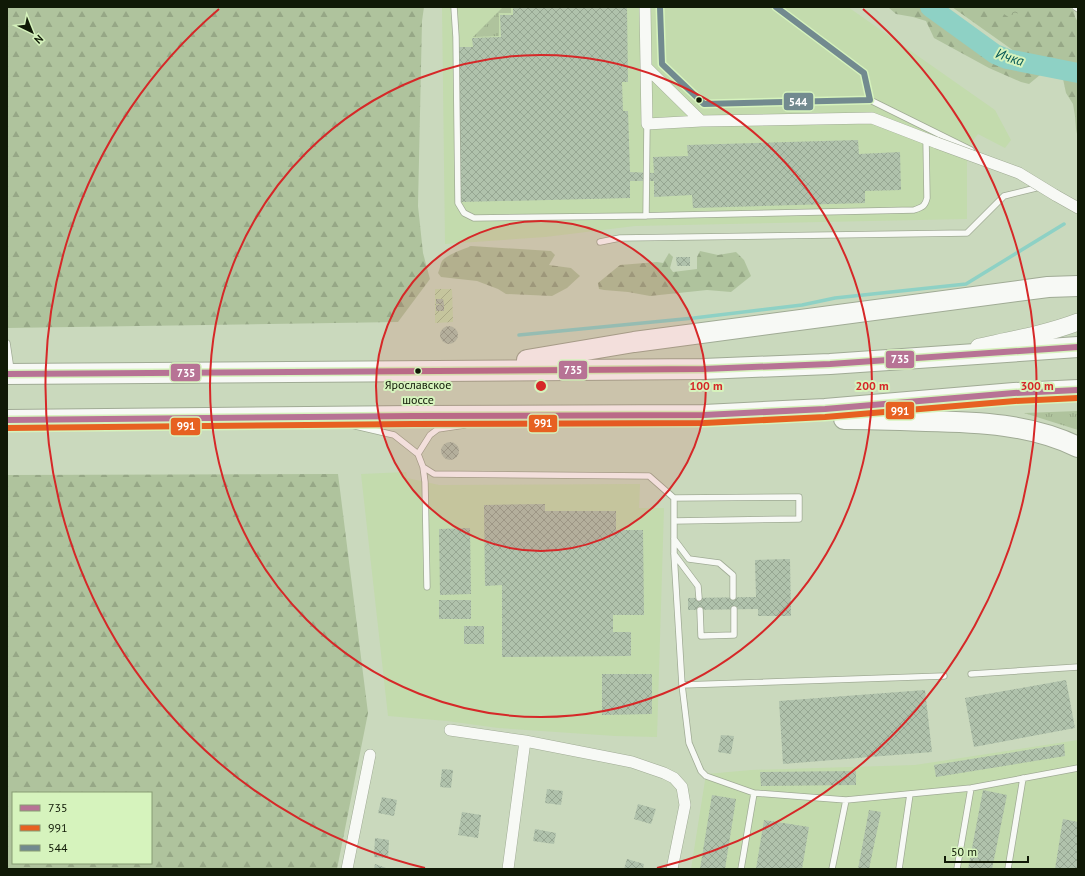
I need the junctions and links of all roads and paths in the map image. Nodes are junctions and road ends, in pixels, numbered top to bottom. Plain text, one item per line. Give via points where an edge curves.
1 (454, 7) edge
2 (645, 7) edge
3 (660, 7) edge
4 (776, 7) edge
5 (1075, 7) edge
6 (1078, 9) edge
7 (646, 67) junction
8 (870, 100) junction
9 (701, 121) junction
10 (647, 124) junction
11 (926, 139) junction
12 (1046, 185) junction
13 (1078, 204) edge
14 (1078, 208) edge
15 (646, 216) junction
16 (600, 242) dead end
17 (1078, 286) edge
18 (1078, 322) edge
19 (7, 343) edge
20 (1078, 347) edge
21 (920, 358) junction
22 (472, 370) junction
23 (9, 374) edge
24 (1078, 390) edge
25 (704, 415) junction
26 (525, 416) junction
27 (297, 418) junction
28 (7, 420) edge
29 (1078, 447) edge
30 (418, 454) junction
31 (424, 467) junction
32 (674, 498) junction
33 (674, 521) junction
34 (674, 539) junction
35 (674, 554) junction
36 (427, 587) dead end
37 (733, 597) dead end
38 (699, 598) dead end
39 (734, 609) dead end
40 (700, 610) dead end
41 (1078, 667) edge
42 (971, 674) dead end
43 (944, 676) dead end
44 (682, 685) junction
45 (450, 730) dead end
46 (525, 741) junction
47 (370, 755) dead end
48 (1078, 768) edge
49 (1023, 778) junction
50 (971, 788) junction
51 (754, 793) junction
52 (910, 794) junction
53 (846, 800) junction
54 (347, 869) edge
55 (508, 869) edge
56 (672, 869) edge
57 (741, 869) edge
58 (832, 869) edge
59 (899, 869) edge
60 (957, 869) edge
61 (1008, 869) edge

1 - 15 lane via 458,202 464,213 474,218
2 - 7 street
3 - 8 lane via 662,64 704,104
4 - 8 lane via 864,73
5 - 6 lane
7 - 9 street
7 - 10 street
8 - 12 lane via 967,148 1020,168
9 - 10 street
9 - 11 street via 872,118
10 - 15 lane
11 - 14 street, bridge via 1018,173
11 - 15 lane via 927,198 922,208
12 - 13 lane
12 - 16 lane via 1004,196 967,232 620,238
17 - 22 highway via 1048,287 634,342
18 - 21 main road via 1011,340
19 - 23 lane
20 - 21 highway
21 - 22 highway via 703,369
22 - 23 highway
24 - 25 highway via 825,409
25 - 26 highway
25 - 29 highway via 1000,425 1032,430
26 - 27 highway
26 - 30 lane via 438,428 430,435
27 - 28 highway
27 - 30 lane via 333,422 394,435
30 - 31 lane
31 - 32 lane via 434,474 649,476
31 - 36 lane
32 - 33 lane
32 - 33 lane via 799,497 800,520
33 - 34 lane
34 - 35 lane
34 - 37 lane via 689,559 719,563 732,575
35 - 38 lane via 698,586
35 - 44 lane
39 - 40 lane via 734,635 701,636
41 - 42 lane
43 - 44 lane
44 - 51 lane via 689,743 706,776
45 - 46 street
46 - 55 street
46 - 56 street via 632,762 664,772 674,778 682,787 685,805
47 - 54 street
48 - 49 lane
49 - 50 lane
49 - 61 lane
50 - 52 lane
50 - 60 lane
51 - 53 lane
51 - 57 lane
52 - 53 lane
52 - 59 lane
53 - 58 lane

